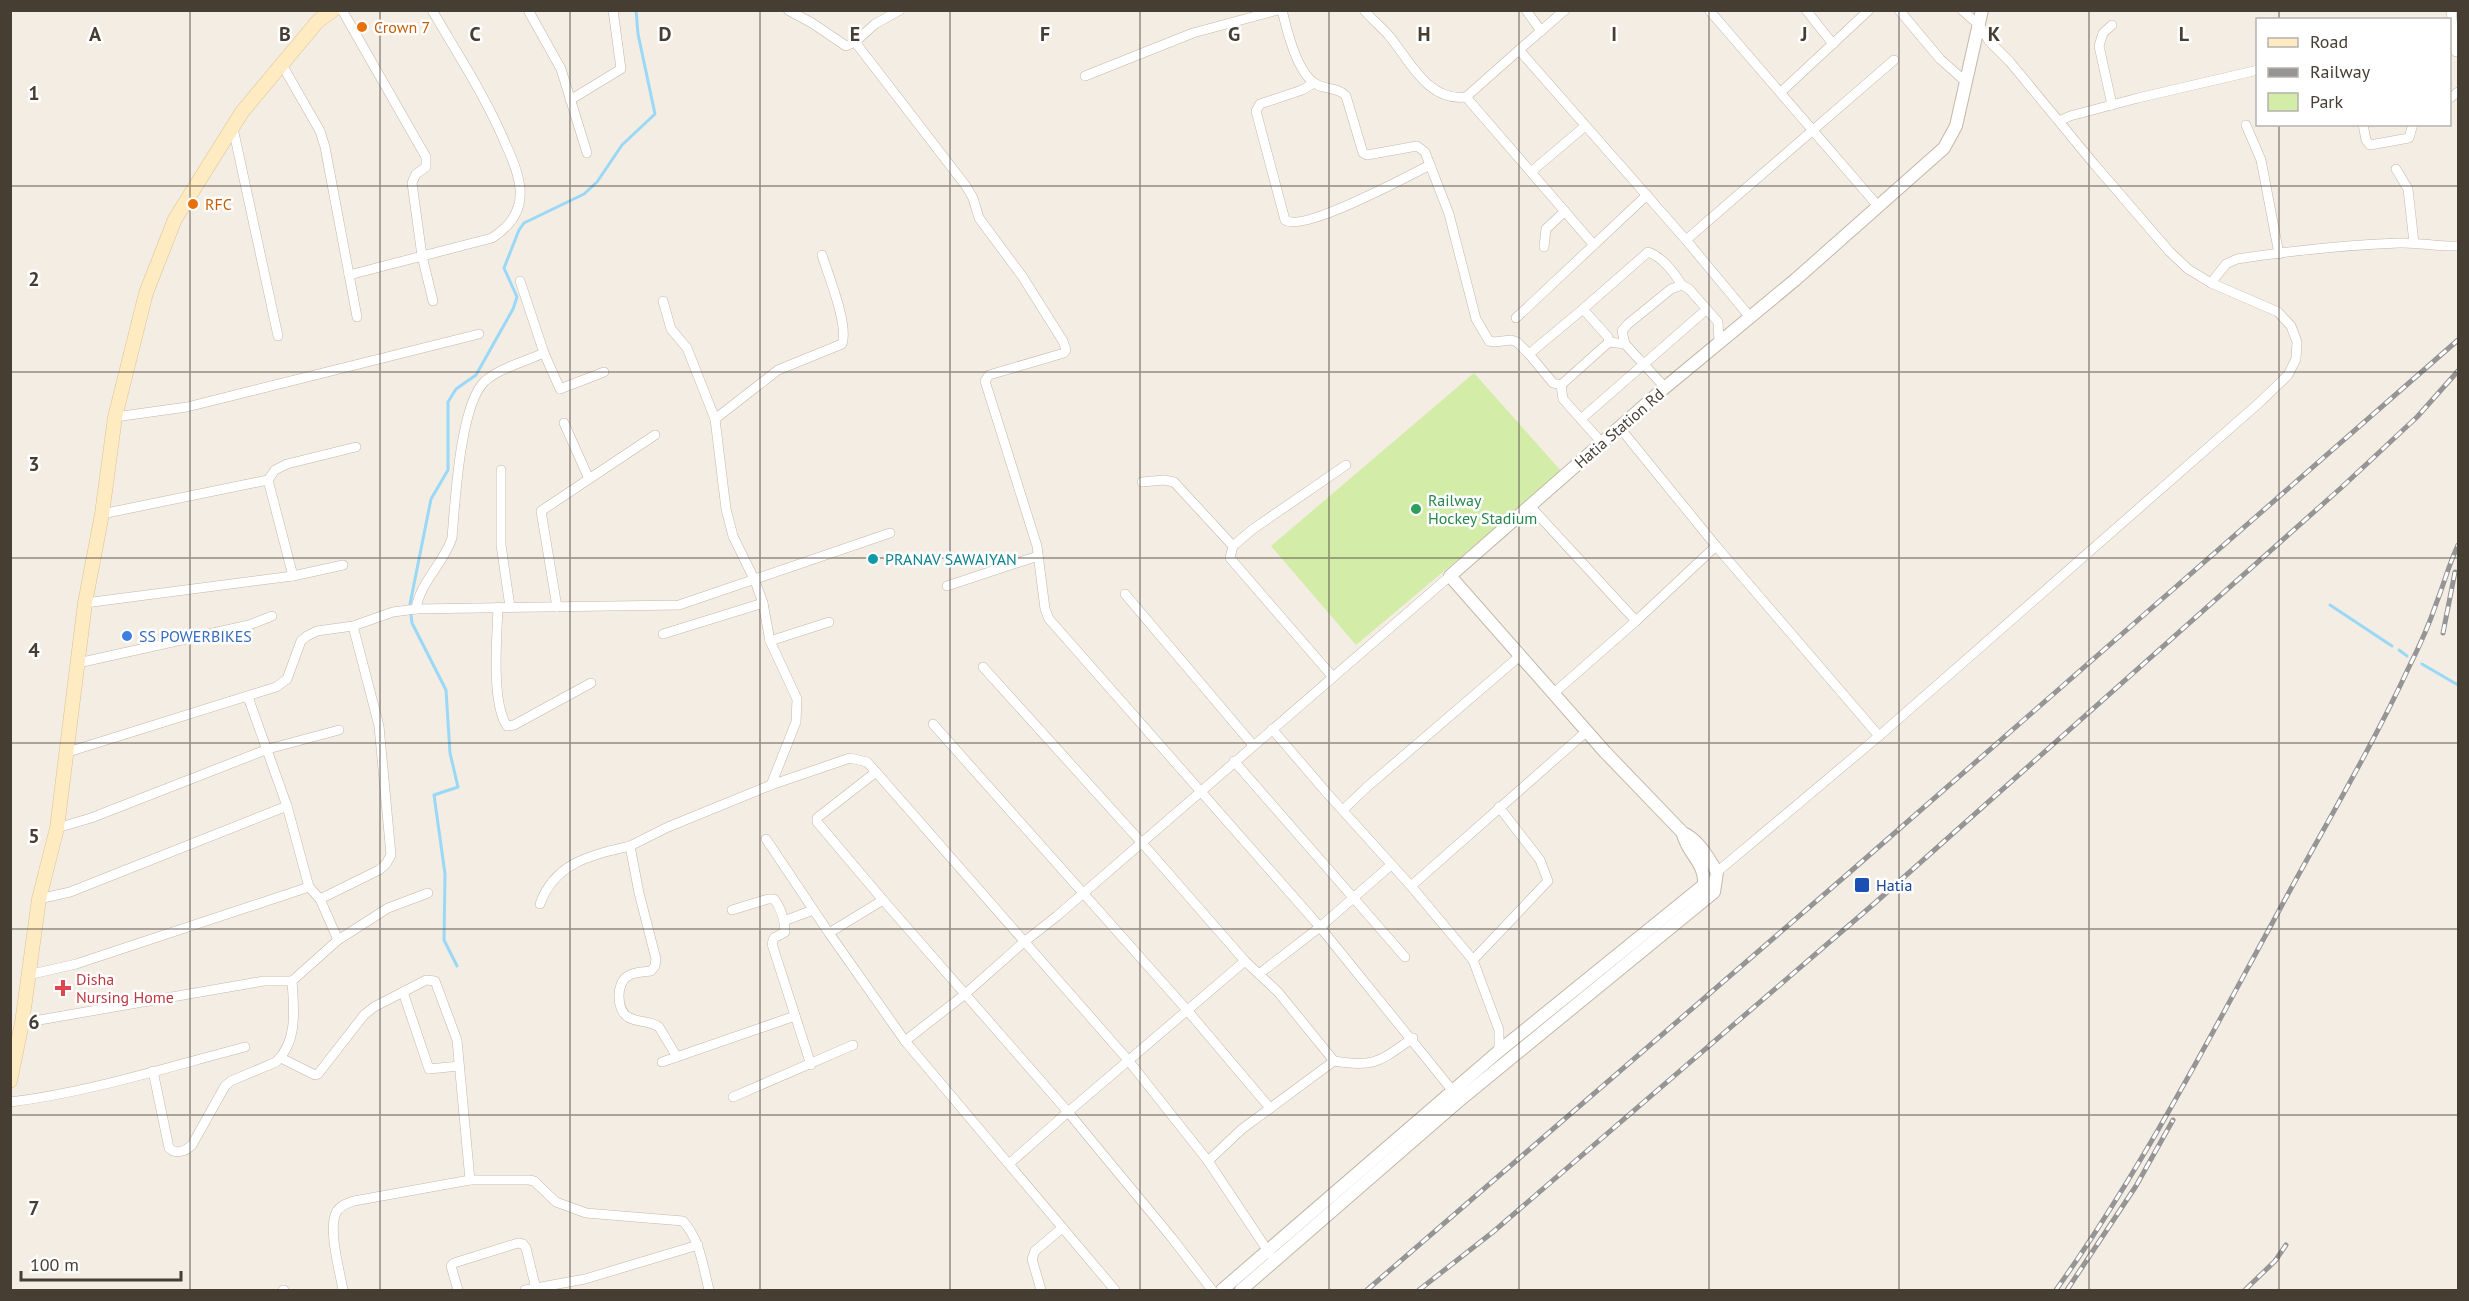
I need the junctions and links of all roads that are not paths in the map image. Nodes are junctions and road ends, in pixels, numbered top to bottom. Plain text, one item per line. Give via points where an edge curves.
1 (333, 10) edge
2 (342, 10) edge
3 (432, 10) edge
4 (528, 10) edge
5 (613, 10) edge
6 (788, 10) edge
7 (900, 10) edge
8 (1280, 10) edge
9 (1364, 10) edge
10 (1526, 10) edge
11 (1565, 10) edge
12 (1806, 10) edge
13 (1869, 10) edge
14 (1899, 10) edge
15 (1962, 10) edge
16 (1982, 10) edge
17 (2451, 10) edge
18 (1714, 12) edge
19 (2112, 25) dead end
20 (1980, 26) junction
21 (1541, 30) junction
22 (855, 42) junction
23 (1833, 44) junction
24 (1519, 50) junction
25 (2455, 52) edge
26 (1894, 60) dead end
27 (281, 63) junction
28 (2256, 70) edge
29 (1085, 76) dead end
30 (1966, 82) junction
31 (1314, 83) junction
32 (1781, 92) junction
33 (1466, 98) junction
34 (570, 100) junction
35 (2112, 105) junction
36 (2060, 121) junction
37 (2246, 124) dead end
38 (2363, 126) edge
39 (2412, 126) edge
40 (1584, 127) junction
41 (233, 128) junction
42 (1813, 129) junction
43 (587, 153) dead end
44 (1430, 165) junction
45 (2396, 169) dead end
46 (1531, 172) junction
47 (1647, 195) junction
48 (1878, 206) junction
49 (1565, 211) junction
50 (1686, 240) junction
51 (2414, 243) junction
52 (1593, 244) junction
53 (2458, 246) edge
54 (1544, 247) dead end
55 (2280, 254) junction
56 (822, 255) dead end
57 (422, 256) junction
58 (349, 275) junction
59 (520, 280) dead end
60 (2211, 283) junction
61 (1682, 285) junction
62 (433, 301) dead end
63 (663, 301) dead end
64 (1583, 309) junction
65 (1707, 309) junction
66 (357, 317) dead end
67 (1750, 317) junction
68 (1516, 318) dead end
69 (479, 334) dead end
70 (278, 336) dead end
71 (1610, 342) junction
72 (1719, 342) junction
73 (1625, 344) junction
74 (544, 353) junction
75 (1529, 354) junction
76 (1644, 364) junction
77 (604, 372) dead end
78 (1561, 385) junction
79 (1662, 390) junction
80 (115, 417) junction
81 (715, 419) junction
82 (1581, 419) junction
83 (564, 423) dead end
84 (1620, 428) junction
85 (655, 435) dead end
86 (1602, 443) junction
87 (356, 447) dead end
88 (1346, 465) dead end
89 (501, 470) dead end
90 (589, 479) junction
91 (268, 480) junction
92 (1142, 482) dead end
93 (1530, 506) junction
94 (102, 514) junction
95 (890, 533) dead end
96 (1233, 546) junction
97 (1716, 546) junction
98 (1038, 556) junction
99 (343, 565) dead end
100 (292, 576) junction
101 (1450, 576) junction
102 (755, 580) junction
103 (947, 586) dead end
104 (1125, 594) dead end
105 (85, 603) junction
106 (764, 603) junction
107 (498, 607) junction
108 (510, 607) junction
109 (557, 607) junction
110 (416, 609) junction
111 (272, 616) dead end
112 (1636, 621) junction
113 (829, 622) dead end
114 (353, 626) junction
115 (663, 634) dead end
116 (770, 641) junction
117 (1521, 655) junction
118 (78, 663) junction
119 (983, 667) dead end
120 (1332, 676) junction
121 (591, 683) dead end
122 (1554, 693) junction
123 (249, 697) junction
124 (933, 724) dead end
125 (1272, 729) junction
126 (339, 730) dead end
127 (1587, 732) junction
128 (1879, 736) junction
129 (1252, 745) junction
130 (268, 749) junction
131 (68, 752) junction
132 (1234, 761) junction
133 (876, 772) junction
134 (771, 785) junction
135 (1201, 790) junction
136 (287, 806) junction
137 (1499, 807) junction
138 (1343, 810) junction
139 (57, 828) junction
140 (1683, 833) junction
141 (766, 839) dead end
142 (1142, 843) junction
143 (630, 846) junction
144 (1391, 865) junction
145 (1717, 872) junction
146 (1411, 886) junction
147 (309, 887) junction
148 (428, 893) dead end
149 (1084, 893) junction
150 (1353, 898) junction
151 (39, 899) junction
152 (320, 899) junction
153 (883, 900) junction
154 (540, 904) dead end
155 (732, 910) dead end
156 (813, 910) junction
157 (784, 921) junction
158 (1320, 927) junction
159 (829, 933) junction
160 (338, 940) junction
161 (1024, 942) junction
162 (1405, 957) dead end
163 (1473, 960) junction
164 (1245, 961) junction
165 (1259, 974) junction
166 (28, 975) junction
167 (292, 981) junction
168 (403, 993) junction
169 (964, 995) junction
170 (1187, 1010) junction
171 (795, 1016) junction
172 (22, 1023) junction
173 (1413, 1038) junction
174 (905, 1041) junction
175 (853, 1045) dead end
176 (245, 1047) dead end
177 (1499, 1050) junction
178 (677, 1057) junction
179 (280, 1058) junction
180 (1128, 1060) junction
181 (1334, 1061) junction
182 (662, 1062) dead end
183 (811, 1065) junction
184 (459, 1066) junction
185 (153, 1071) junction
186 (10, 1081) edge
187 (1457, 1095) junction
188 (733, 1097) dead end
189 (10, 1102) edge
190 (1270, 1108) junction
191 (1068, 1112) junction
192 (1208, 1161) junction
193 (1009, 1164) junction
194 (470, 1180) junction
195 (1062, 1228) junction
196 (698, 1245) junction
197 (1272, 1256) junction
198 (536, 1289) junction
199 (343, 1290) edge
200 (458, 1290) edge
201 (525, 1290) edge
202 (709, 1290) edge
203 (1041, 1290) edge
204 (1115, 1290) edge
205 (1212, 1290) edge
206 (1222, 1290) edge
207 (1241, 1290) edge

1 - 27 main road via 318,21
2 - 57 street via 426,157 426,167 412,183
3 - 57 street via 490,106 521,190 516,214 492,238
4 - 34 street via 561,69
5 - 34 street via 621,69
6 - 22 street via 846,46
7 - 22 street via 875,24
8 - 29 street via 1193,33
8 - 31 street via 1293,50
9 - 33 street via 1431,88
10 - 21 street
11 - 21 street
12 - 23 street
13 - 23 street
14 - 30 street via 1940,60
15 - 20 street
16 - 20 street, Hatia Station Rd
17 - 25 street
18 - 32 street
19 - 35 street via 2103,33 2099,46
20 - 30 street, Hatia Station Rd
20 - 36 street
21 - 24 street
22 - 98 street via 966,186 979,218 1063,341 1064,353 989,375 985,381
23 - 32 street
24 - 33 street
24 - 40 street
26 - 42 street
27 - 41 main road
27 - 58 street via 320,131
28 - 35 street
30 - 48 street, Hatia Station Rd via 1956,126 1944,148
31 - 44 street via 1346,96 1363,153 1417,146 1425,152
31 - 44 street via 1260,104 1256,111 1283,216 1289,223 1339,209
32 - 42 street
33 - 46 street
34 - 43 street
35 - 36 street
36 - 60 street via 2169,251
37 - 55 street via 2261,160
38 - 39 street via 2370,145 2409,138
40 - 46 street
40 - 47 street
41 - 70 street
41 - 80 main road via 175,219 146,293
42 - 48 street
42 - 50 street
44 - 75 street via 1457,240 1476,318 1489,340 1517,342
45 - 51 street via 2408,189
46 - 49 street
47 - 50 street
47 - 52 street
48 - 67 street, Hatia Station Rd
49 - 52 street
49 - 54 street via 1546,229
50 - 67 street
51 - 53 street
51 - 55 street
52 - 68 street
55 - 60 street via 2237,259 2226,264
56 - 81 street via 840,316 842,344 778,370
57 - 58 street
57 - 62 street
58 - 66 street
59 - 74 street
60 - 128 street via 2278,312 2291,326 2297,342 2296,358 2288,375
61 - 64 street via 1667,266 1648,252
61 - 65 street
61 - 73 street via 1671,289 1628,324 1623,331
63 - 81 street via 671,330 687,348
64 - 71 street
64 - 75 street
65 - 72 street via 1718,322
65 - 76 street
67 - 72 street, Hatia Station Rd
69 - 80 street via 187,407
71 - 73 street
71 - 78 street
72 - 79 street, Hatia Station Rd
73 - 76 street
74 - 77 street via 560,389
74 - 110 street via 491,377 478,390 463,437 452,538 420,594
75 - 78 street via 1553,384
76 - 79 street via 1661,383
76 - 82 street
78 - 82 street via 1563,399
79 - 84 street, Hatia Station Rd
80 - 94 main road
81 - 102 street via 732,536
82 - 86 street
83 - 90 street
84 - 86 street, Hatia Station Rd
84 - 97 street
85 - 90 street
86 - 93 street, Hatia Station Rd
87 - 91 street via 287,464 275,470
88 - 96 street
89 - 108 street via 501,545
90 - 109 street via 541,511
91 - 94 street
91 - 100 street
92 - 96 street via 1174,483
93 - 101 street, Hatia Station Rd
93 - 112 street
94 - 105 main road
95 - 102 street
96 - 120 street via 1230,558
97 - 112 street
97 - 128 street
98 - 103 street
98 - 135 street via 1049,619
99 - 100 street
100 - 105 street
101 - 117 street
101 - 120 street
102 - 106 street
102 - 109 street via 671,607
104 - 129 street
105 - 118 main road
106 - 115 street
106 - 116 street
107 - 108 street
107 - 110 street
107 - 121 street via 497,682 507,726 514,726
108 - 109 street
110 - 114 street via 393,612
111 - 118 street via 249,625
112 - 122 street
113 - 116 street
114 - 123 street via 307,636 287,679
114 - 152 street via 382,743 391,855 379,870
116 - 134 street via 798,708
117 - 122 street
117 - 138 street
118 - 131 main road
119 - 142 street
120 - 125 street
122 - 127 street
123 - 130 street
123 - 131 street
124 - 149 street
125 - 129 street
125 - 138 street
126 - 130 street
127 - 137 street
127 - 140 street
128 - 145 street
129 - 132 street
130 - 136 street
130 - 139 street
131 - 139 main road
132 - 135 street
132 - 150 street
133 - 134 street via 867,762 850,758
133 - 153 street via 817,818 817,822
133 - 161 street
134 - 143 street
135 - 142 street
135 - 158 street
136 - 147 street
136 - 151 street via 70,892
137 - 146 street
137 - 163 street via 1540,860 1548,881
138 - 144 street
139 - 151 main road
140 - 145 street via 1701,848
140 - 177 street via 1701,864 1704,885
141 - 156 street
142 - 149 street
142 - 164 street
143 - 154 street via 576,862 551,883
143 - 178 street via 656,960 651,971 623,980 620,1004 629,1018 659,1026
144 - 146 street
144 - 150 street
145 - 187 street via 1714,892
146 - 163 street
147 - 152 street
147 - 166 street
148 - 160 street via 388,908
149 - 161 street
149 - 170 street
150 - 158 street
150 - 162 street
151 - 166 main road
152 - 160 street
153 - 159 street
153 - 169 street
155 - 157 street via 772,898
156 - 157 street
156 - 159 street
157 - 171 street via 785,932 772,944
158 - 165 street
158 - 173 street
159 - 174 street
160 - 167 street
161 - 169 street
161 - 180 street
163 - 177 street via 1499,1030
164 - 165 street
164 - 170 street
165 - 181 street
166 - 172 main road
167 - 172 street via 264,981
167 - 179 street via 294,1027
168 - 179 street via 364,1015 318,1074
168 - 184 street via 429,1069
168 - 184 street via 426,980 438,984 454,1031
169 - 174 street
169 - 191 street
170 - 180 street
170 - 190 street
171 - 178 street
171 - 183 street
172 - 186 main road
173 - 181 street via 1370,1065
173 - 187 street
174 - 193 street
175 - 183 street
176 - 185 street
177 - 187 street
178 - 182 street
179 - 185 street via 225,1086 192,1145 176,1152 169,1148
180 - 191 street
180 - 192 street
181 - 190 street
183 - 188 street
184 - 194 street
185 - 189 street
187 - 197 street
190 - 192 street
191 - 193 street
191 - 205 street
192 - 197 street
193 - 195 street
194 - 196 street via 529,1180 556,1202 586,1213 683,1221
194 - 199 street via 354,1201 340,1208 334,1230
195 - 203 street via 1035,1251 1032,1259
195 - 204 street
196 - 198 street via 585,1279
196 - 202 street
197 - 206 street
197 - 207 street
198 - 200 street via 526,1248 518,1243 454,1263 451,1266
198 - 201 street

